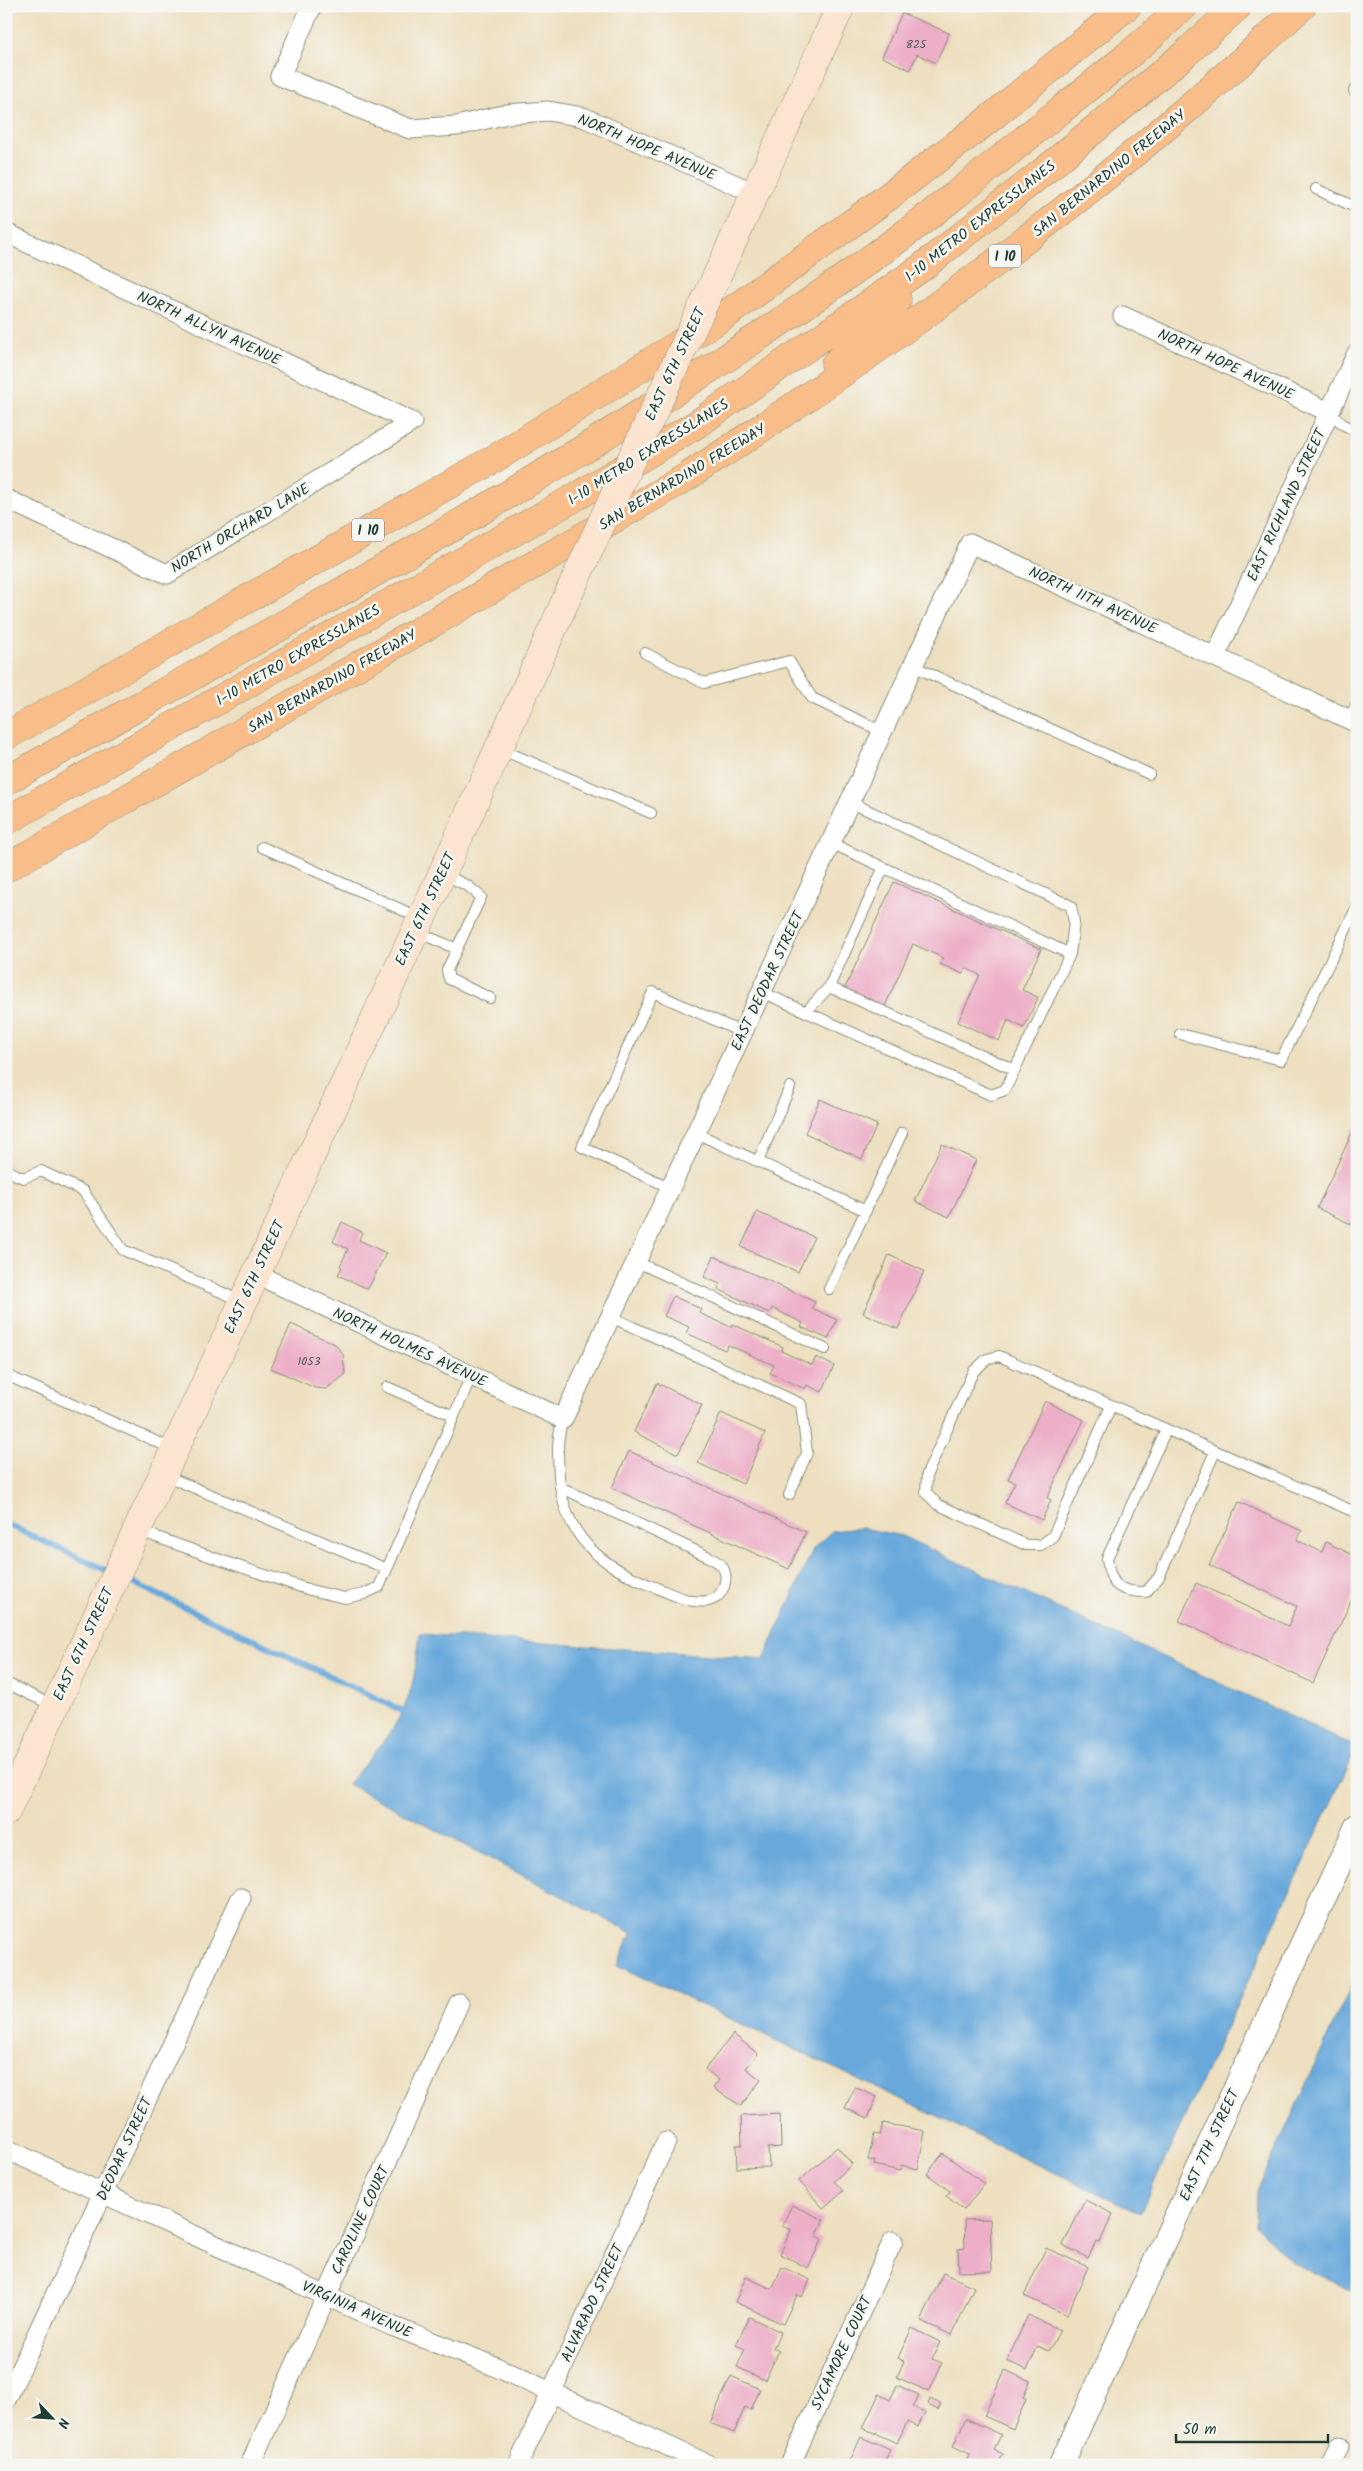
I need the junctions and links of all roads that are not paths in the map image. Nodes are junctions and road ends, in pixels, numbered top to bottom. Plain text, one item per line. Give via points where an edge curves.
1 (312, 6) edge
2 (841, 6) edge
3 (1127, 6) edge
4 (1184, 6) edge
5 (1238, 6) edge
6 (1302, 6) edge
7 (1357, 88) edge
8 (1357, 92) edge
9 (1316, 189) dead end
10 (754, 193) junction
11 (1357, 208) edge
12 (6, 233) edge
13 (948, 247) junction
14 (1123, 316) dead end
15 (1357, 353) edge
16 (791, 410) junction
17 (1329, 412) junction
18 (412, 422) joint
19 (1357, 431) edge
20 (6, 499) edge
21 (970, 543) joint
22 (645, 653) dead end
23 (1215, 657) junction
24 (913, 666) junction
25 (1354, 715) edge
26 (883, 732) junction
27 (8, 735) edge
28 (497, 748) junction
29 (1149, 774) dead end
30 (6, 781) edge
31 (850, 802) junction
32 (651, 813) dead end
33 (6, 821) edge
34 (831, 843) junction
35 (262, 847) dead end
36 (6, 868) edge
37 (883, 869) junction
38 (442, 874) junction
39 (1357, 907) edge
40 (418, 925) junction
41 (457, 949) junction
42 (1070, 954) junction
43 (829, 987) junction
44 (762, 992) junction
45 (490, 998) dead end
46 (806, 1012) junction
47 (743, 1033) junction
48 (1180, 1034) dead end
49 (1015, 1070) junction
50 (790, 1087) dead end
51 (696, 1133) junction
52 (902, 1133) dead end
53 (758, 1161) junction
54 (6, 1170) edge
55 (671, 1188) junction
56 (866, 1211) junction
57 (637, 1262) junction
58 (256, 1274) junction
59 (830, 1289) dead end
60 (243, 1301) junction
61 (611, 1317) junction
62 (825, 1348) dead end
63 (6, 1375) edge
64 (471, 1376) junction
65 (387, 1388) dead end
66 (1111, 1406) junction
67 (454, 1416) junction
68 (564, 1420) junction
69 (1166, 1430) junction
70 (174, 1449) junction
71 (1216, 1452) junction
72 (162, 1474) junction
73 (560, 1487) junction
74 (788, 1495) dead end
75 (1357, 1513) edge
76 (134, 1536) junction
77 (387, 1569) junction
78 (6, 1683) edge
79 (55, 1706) junction
80 (6, 1812) edge
81 (1357, 1826) edge
82 (240, 1898) dead end
83 (459, 2003) dead end
84 (666, 2142) dead end
85 (6, 2149) edge
86 (103, 2194) junction
87 (893, 2241) dead end
88 (326, 2296) junction
89 (552, 2392) junction
90 (6, 2400) edge
91 (1340, 2446) dead end
92 (250, 2465) edge
93 (518, 2465) edge
94 (709, 2465) edge
95 (790, 2465) edge
96 (1061, 2465) edge
97 (1331, 2465) edge

1 - 10 street, NORTH HOPE AVENUE via 280,76 410,129 457,126 507,114 548,111 583,117
2 - 10 main road, EAST 6TH STREET
3 - 27 highway, I 10 via 945,153 724,316 494,459
4 - 30 highway via 1150,38 966,186 872,258 735,352 531,482
5 - 13 highway, I-10 METRO EXPRESSLANES via 1170,67
6 - 16 highway, SAN BERNARDINO FREEWAY / I 10 via 1228,75 1091,189 936,308
7 - 8 lane via 1354,91
9 - 11 lane
10 - 28 main road, EAST 6TH STREET, bridge
12 - 18 street, NORTH ALLYN AVENUE
13 - 16 highway
13 - 33 highway, I-10 METRO EXPRESSLANES via 697,424 579,496
14 - 17 street, NORTH HOPE AVENUE
15 - 17 street, EAST RICHLAND STREET
16 - 36 highway, SAN BERNARDINO FREEWAY / I 10 via 685,478
17 - 19 lane
17 - 23 street, EAST RICHLAND STREET
18 - 20 street, NORTH ORCHARD LANE via 167,574
21 - 23 street, NORTH 11TH AVENUE
21 - 24 street, EAST DEODAR STREET
22 - 26 lane via 704,683 789,661 812,698
23 - 25 street, NORTH 11TH AVENUE
24 - 26 street, EAST DEODAR STREET
24 - 29 lane
26 - 31 street, EAST DEODAR STREET
28 - 32 lane
28 - 38 main road, EAST 6TH STREET
31 - 34 street, EAST DEODAR STREET
31 - 42 lane via 1070,906 1074,922
34 - 37 lane
34 - 44 street, EAST DEODAR STREET
35 - 40 lane
37 - 42 lane
37 - 43 lane
38 - 40 main road, EAST 6TH STREET
38 - 41 lane via 468,886 481,897
39 - 48 lane via 1281,1060
40 - 41 lane
40 - 58 main road, EAST 6TH STREET
41 - 45 lane via 448,970 449,979
42 - 49 lane
43 - 46 lane
43 - 49 lane
44 - 46 lane
44 - 47 street, EAST DEODAR STREET
46 - 49 lane via 991,1095 1005,1090
47 - 51 street, EAST DEODAR STREET
47 - 55 lane via 653,992 582,1147
50 - 53 lane
51 - 53 lane
51 - 55 street, EAST DEODAR STREET
52 - 56 lane
53 - 56 lane
54 - 60 lane via 23,1178 41,1171 83,1191 123,1250
55 - 57 street, EAST DEODAR STREET
56 - 59 lane
57 - 61 street, EAST DEODAR STREET
57 - 62 lane
58 - 60 main road, EAST 6TH STREET
58 - 64 street, NORTH HOLMES AVENUE
60 - 70 main road, EAST 6TH STREET
61 - 68 street, EAST DEODAR STREET
61 - 74 lane via 801,1404 807,1453
63 - 70 lane
64 - 67 lane
64 - 68 street, NORTH HOLMES AVENUE
65 - 67 lane
66 - 66 lane via 999,1356 987,1360 974,1372 927,1474 926,1492 937,1504 1026,1545 1041,1545 1053,1536
66 - 69 lane
67 - 77 lane
68 - 73 lane via 557,1442
69 - 71 lane
69 - 71 lane via 1107,1558 1109,1574 1116,1585 1128,1592 1146,1592 1159,1578
70 - 72 main road, EAST 6TH STREET
71 - 75 lane
72 - 76 main road, EAST 6TH STREET
72 - 77 lane
73 - 73 lane via 572,1526 602,1560 631,1578 694,1602 711,1601 723,1591 726,1578 722,1566 709,1557
76 - 77 lane via 345,1598 379,1587
76 - 79 main road, EAST 6TH STREET
78 - 79 lane
79 - 80 main road, EAST 6TH STREET
81 - 96 street, EAST 7TH STREET
82 - 86 street, DEODAR STREET
83 - 88 street, CAROLINE COURT
84 - 89 street, ALVARADO STREET
85 - 86 street, VIRGINIA AVENUE
86 - 88 street, VIRGINIA AVENUE
86 - 90 street, DEODAR STREET
87 - 95 street, SYCAMORE COURT
88 - 89 street, VIRGINIA AVENUE
88 - 92 street, CAROLINE COURT
89 - 93 street, ALVARADO STREET
89 - 94 street, VIRGINIA AVENUE
91 - 97 street

